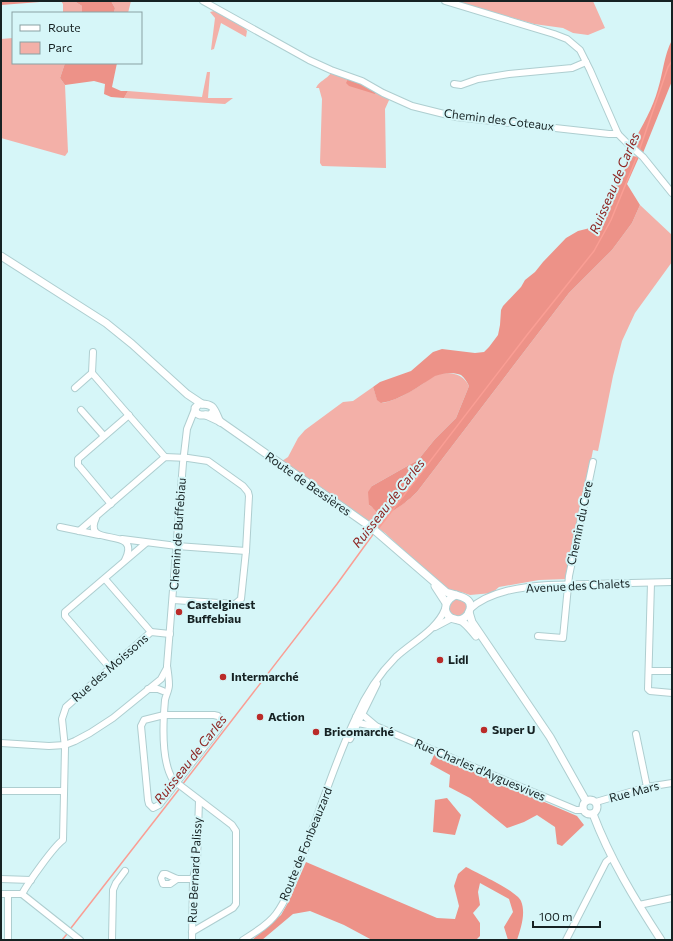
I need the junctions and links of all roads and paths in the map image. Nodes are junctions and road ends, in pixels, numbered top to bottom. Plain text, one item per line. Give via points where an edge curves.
1 (203, 1) edge
2 (445, 1) edge
3 (586, 62) junction
4 (454, 84) dead end
5 (618, 134) junction
6 (672, 193) edge
7 (1, 256) edge
8 (93, 352) dead end
9 (92, 373) junction
10 (75, 388) dead end
11 (187, 394) junction
12 (202, 404) junction
13 (195, 408) junction
14 (81, 410) dead end
15 (214, 411) junction
16 (129, 415) junction
17 (203, 415) junction
18 (221, 422) junction
19 (188, 425) junction
20 (104, 436) junction
21 (165, 457) junction
22 (184, 458) junction
23 (593, 462) dead end
24 (111, 504) junction
25 (96, 517) junction
26 (60, 527) dead end
27 (80, 531) junction
28 (100, 536) junction
29 (122, 539) junction
30 (146, 543) junction
31 (177, 546) junction
32 (246, 551) junction
33 (125, 561) junction
34 (105, 579) junction
35 (431, 579) junction
36 (651, 582) junction
37 (672, 582) edge
38 (567, 585) junction
39 (456, 595) junction
40 (466, 599) junction
41 (485, 599) junction
42 (173, 600) junction
43 (446, 606) junction
44 (469, 611) junction
45 (455, 619) junction
46 (430, 630) junction
47 (151, 632) junction
48 (170, 634) junction
49 (538, 636) dead end
50 (494, 656) junction
51 (168, 666) junction
52 (110, 668) junction
53 (649, 671) junction
54 (672, 671) edge
55 (160, 680) junction
56 (168, 681) junction
57 (148, 689) junction
58 (164, 691) junction
59 (672, 692) edge
60 (164, 715) junction
61 (359, 718) junction
62 (636, 734) dead end
63 (1, 743) edge
64 (65, 745) junction
65 (175, 783) junction
66 (672, 783) edge
67 (647, 787) junction
68 (1, 791) edge
69 (64, 791) junction
70 (199, 801) junction
71 (586, 801) junction
72 (596, 802) junction
73 (583, 810) junction
74 (592, 814) junction
75 (612, 857) junction
76 (125, 871) dead end
77 (1, 879) edge
78 (177, 879) dead end
79 (31, 880) junction
80 (193, 880) junction
81 (1, 894) edge
82 (8, 894) junction
83 (22, 894) junction
84 (672, 898) edge
85 (638, 905) junction
86 (192, 932) junction
87 (8, 940) edge
88 (80, 940) edge
89 (112, 940) edge
90 (192, 940) edge
91 (242, 940) edge
92 (566, 940) edge
93 (661, 940) edge

1 - 5 street, Chemin des Coteaux via 309,60 362,81 412,106 456,117
2 - 3 street via 567,39 578,48
3 - 4 street via 572,68 509,74 478,79 461,85
3 - 5 street
5 - 6 street via 641,154
7 - 11 main road, Route de Bessières via 106,323
8 - 9 street
9 - 10 street
9 - 16 street
11 - 12 main road, Route de Bessières
11 - 13 main road, Route de Bessières
12 - 13 main road
12 - 15 main road, Route de Bessières via 212,405
13 - 17 main road, Route de Bessières via 196,413
13 - 19 street, Chemin de Buffebiau
14 - 20 street
15 - 17 main road via 210,415
15 - 18 main road, Route de Bessières
16 - 20 street
16 - 21 street
17 - 18 main road, Route de Bessières
17 - 19 street
18 - 35 main road, Route de Bessières via 379,533
19 - 22 street, Chemin de Buffebiau
20 - 24 street via 78,459 78,462
21 - 22 street
21 - 24 street
22 - 31 street, Chemin de Buffebiau
22 - 32 street via 208,461 246,489 249,496
23 - 38 street, Chemin du Cere
24 - 25 street
25 - 27 street
25 - 28 street via 94,528
26 - 27 street
27 - 28 street
28 - 29 street
29 - 30 street
29 - 33 street via 128,547
30 - 31 street
30 - 33 street
31 - 32 street
31 - 42 street, Chemin de Buffebiau
32 - 42 street via 239,602 235,604
33 - 34 street
34 - 47 street
34 - 52 street via 65,612
35 - 39 main road, Route de Bessières via 446,592
35 - 43 main road, Route de Bessières
36 - 37 street, Avenue des Chalets
36 - 38 street, Avenue des Chalets
36 - 53 street
38 - 41 street, Avenue des Chalets via 530,587
38 - 49 street, Chemin du Cere via 562,638
39 - 40 main road, Route de Bessières
39 - 43 main road via 449,599
40 - 41 street, Avenue des Chalets
40 - 44 main road, Route de Bessières via 470,605
41 - 44 street, Avenue des Chalets
42 - 48 street, Chemin de Buffebiau
43 - 45 main road, Route de Bessières via 448,614
43 - 46 street via 441,618
44 - 45 main road via 465,617
44 - 50 main road, Route de Bessières via 472,622
45 - 46 street
45 - 50 main road, Route de Bessières via 468,626
46 - 61 street via 386,668 374,683
47 - 48 street, Rue des Moissons
47 - 52 street, Rue des Moissons
48 - 51 street, Chemin de Buffebiau
50 - 71 main road, Route de Bessières via 550,737
51 - 55 street, Chemin de Buffebiau
51 - 56 street, Chemin de Buffebiau
52 - 64 street, Rue des Moissons via 66,707 62,719
53 - 54 street
53 - 59 street via 650,691
55 - 56 street
55 - 57 street, Chemin de Buffebiau
55 - 58 street via 157,683
56 - 58 street, Chemin de Buffebiau via 169,684
57 - 58 street
57 - 64 street, Chemin de Buffebiau via 107,722
58 - 60 street
60 - 65 street via 165,751 170,777
60 - 65 street via 212,715 218,716 222,721
60 - 65 street via 147,718 141,726 149,804 153,808 156,807
61 - 73 street, Rue Charles d'Ayguesvives via 576,810
61 - 91 street, Route de Fonbeauzard via 332,778 285,898 270,921
62 - 67 street
63 - 64 street, Chemin de Buffebiau
64 - 69 street, Rue des Moissons
65 - 70 street
66 - 67 street, Rue Mars
67 - 72 street, Rue Mars
68 - 69 street
69 - 79 street, Rue des Moissons via 63,840
70 - 80 street, Rue Bernard Palissy via 197,860
70 - 86 street via 232,825 236,831 236,904
71 - 72 main road via 591,799
71 - 73 main road
72 - 74 main road via 596,811
73 - 74 main road
74 - 75 main road
75 - 85 main road
75 - 92 street via 606,862
76 - 89 street via 113,890
77 - 79 street
78 - 80 street
79 - 83 street, Rue des Moissons
80 - 86 street, Rue Bernard Palissy
81 - 82 street
82 - 83 street
82 - 87 street
83 - 88 street
84 - 85 street
85 - 93 main road
86 - 90 street, Rue Bernard Palissy

